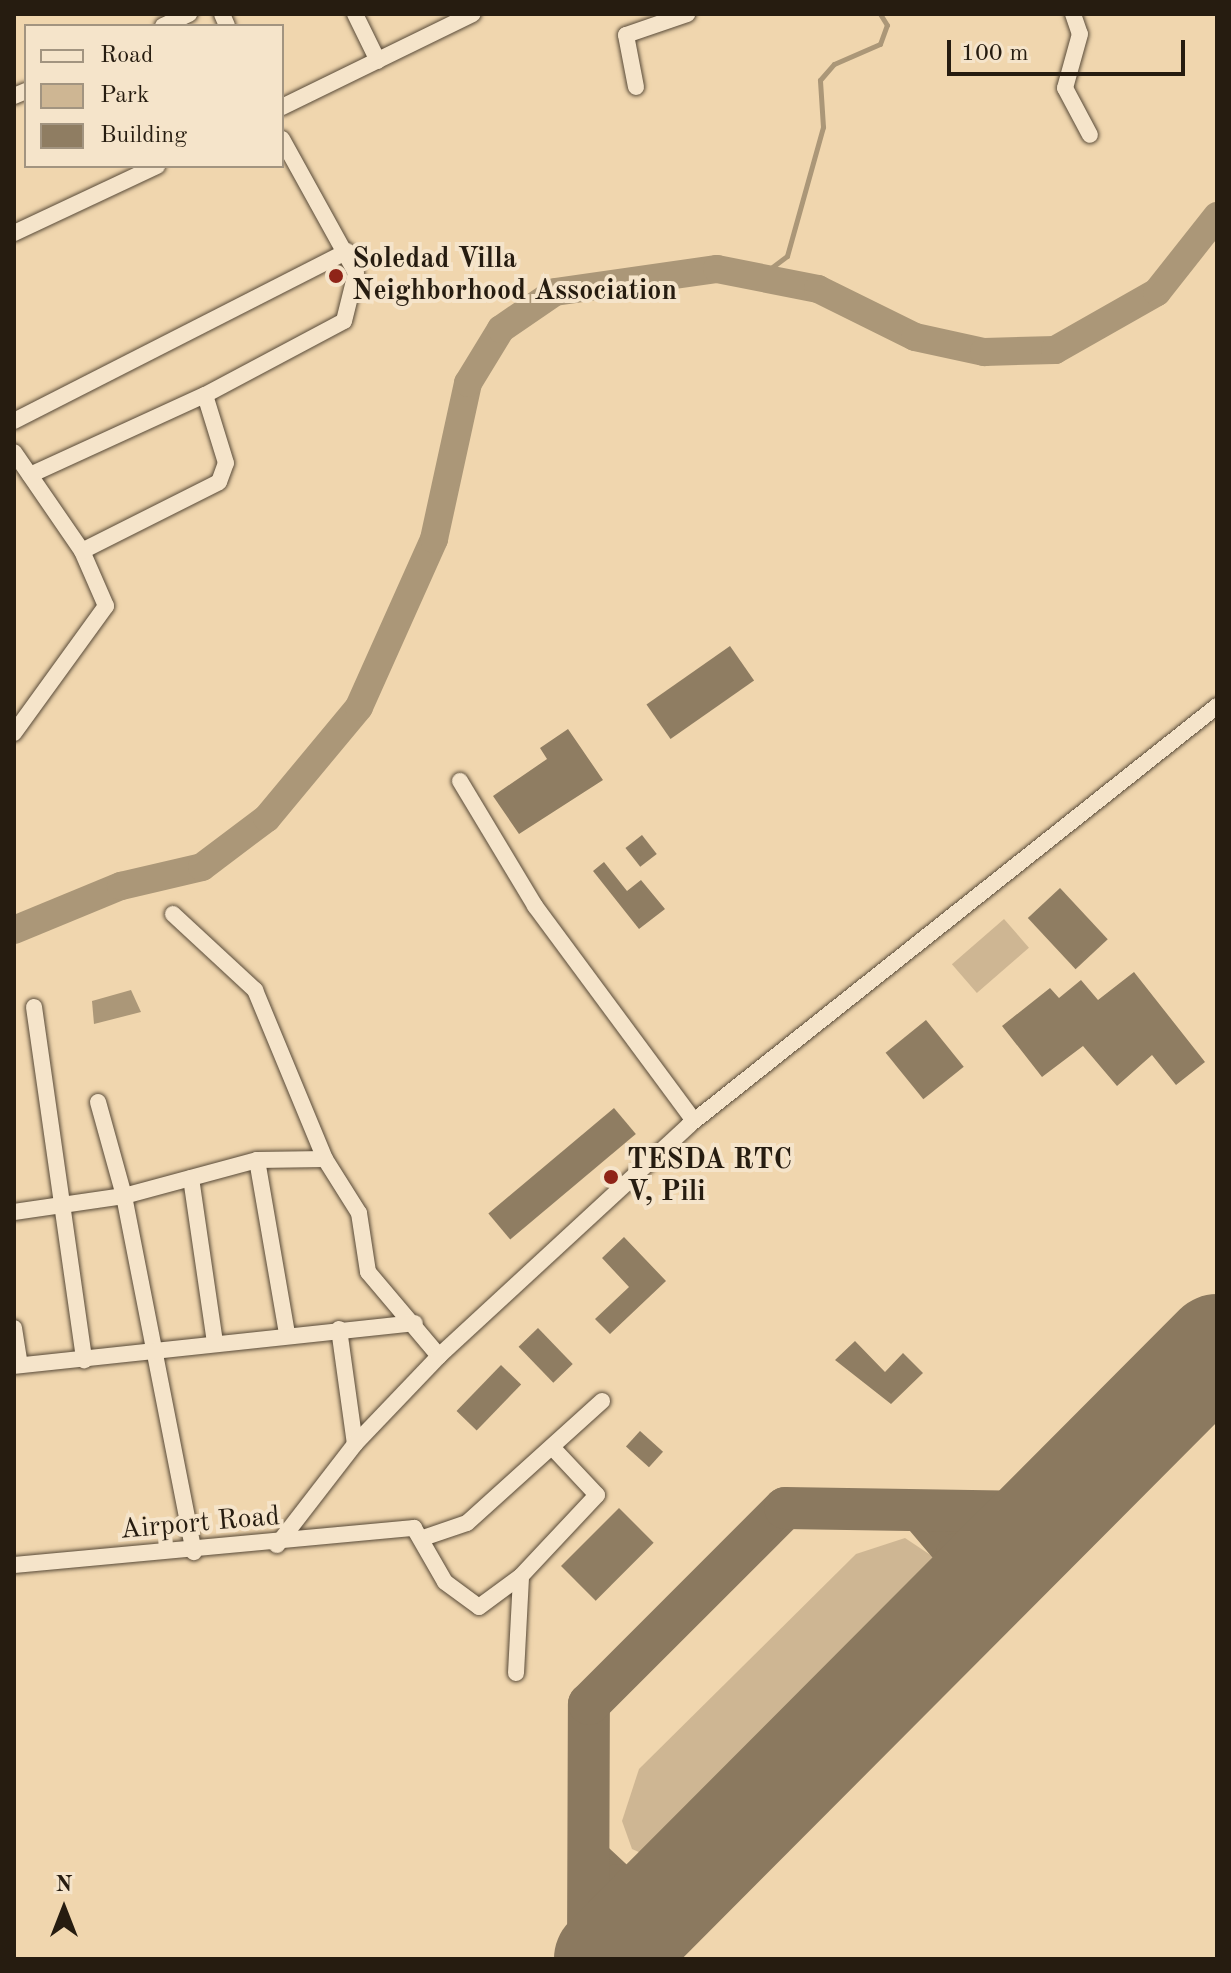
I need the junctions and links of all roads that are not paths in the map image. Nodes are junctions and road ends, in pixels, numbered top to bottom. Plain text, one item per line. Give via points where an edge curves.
1 (189, 14) edge
2 (355, 14) edge
3 (473, 14) edge
4 (687, 14) edge
5 (1073, 14) edge
6 (167, 24) edge
7 (378, 61) junction
8 (636, 87) dead end
9 (284, 106) edge
10 (1090, 135) dead end
11 (284, 142) edge
12 (153, 168) edge
13 (14, 233) edge
14 (347, 251) junction
15 (205, 395) junction
16 (14, 421) edge
17 (14, 452) edge
18 (30, 475) junction
19 (82, 551) junction
20 (1217, 706) edge
21 (14, 733) edge
22 (460, 781) dead end
23 (173, 914) dead end
24 (34, 1007) dead end
25 (98, 1102) dead end
26 (694, 1121) junction
27 (325, 1159) junction
28 (257, 1160) junction
29 (191, 1178) junction
30 (124, 1196) junction
31 (58, 1205) junction
32 (14, 1212) edge
33 (415, 1323) junction
34 (14, 1328) edge
35 (339, 1329) junction
36 (287, 1334) junction
37 (215, 1342) junction
38 (149, 1351) junction
39 (439, 1356) junction
40 (84, 1360) junction
41 (17, 1366) edge
42 (602, 1401) dead end
43 (355, 1444) junction
44 (552, 1447) junction
45 (423, 1538) junction
46 (277, 1545) junction
47 (194, 1552) junction
48 (14, 1565) edge
49 (521, 1576) junction
50 (516, 1673) dead end

1 - 6 street
2 - 7 street
3 - 7 street
4 - 8 street via 626,35
5 - 10 street via 1080,34 1065,88
7 - 9 street
11 - 14 street
12 - 13 street
14 - 15 street via 357,293 344,321
14 - 16 street
15 - 18 street
15 - 19 street via 226,463 219,482
17 - 18 street
18 - 19 street
19 - 21 street via 106,606
20 - 26 street
22 - 26 street via 535,906
23 - 27 street via 255,990
24 - 31 street
25 - 30 street
26 - 39 street
27 - 28 street
27 - 33 street via 359,1213 368,1272
28 - 29 street
28 - 36 street
29 - 30 street
29 - 37 street
30 - 31 street
30 - 38 street
31 - 32 street
31 - 40 street
33 - 35 street
33 - 39 street
34 - 41 street
35 - 36 street
35 - 43 street
36 - 37 street
37 - 38 street
38 - 40 street
38 - 47 street
39 - 43 street
40 - 41 street
42 - 44 street
43 - 46 street
44 - 45 street via 467,1523
44 - 49 street via 597,1495
45 - 46 street, Airport Road via 414,1528 390,1528
45 - 49 street via 445,1582 479,1607
46 - 47 street, Airport Road
47 - 48 street, Airport Road
49 - 50 street

